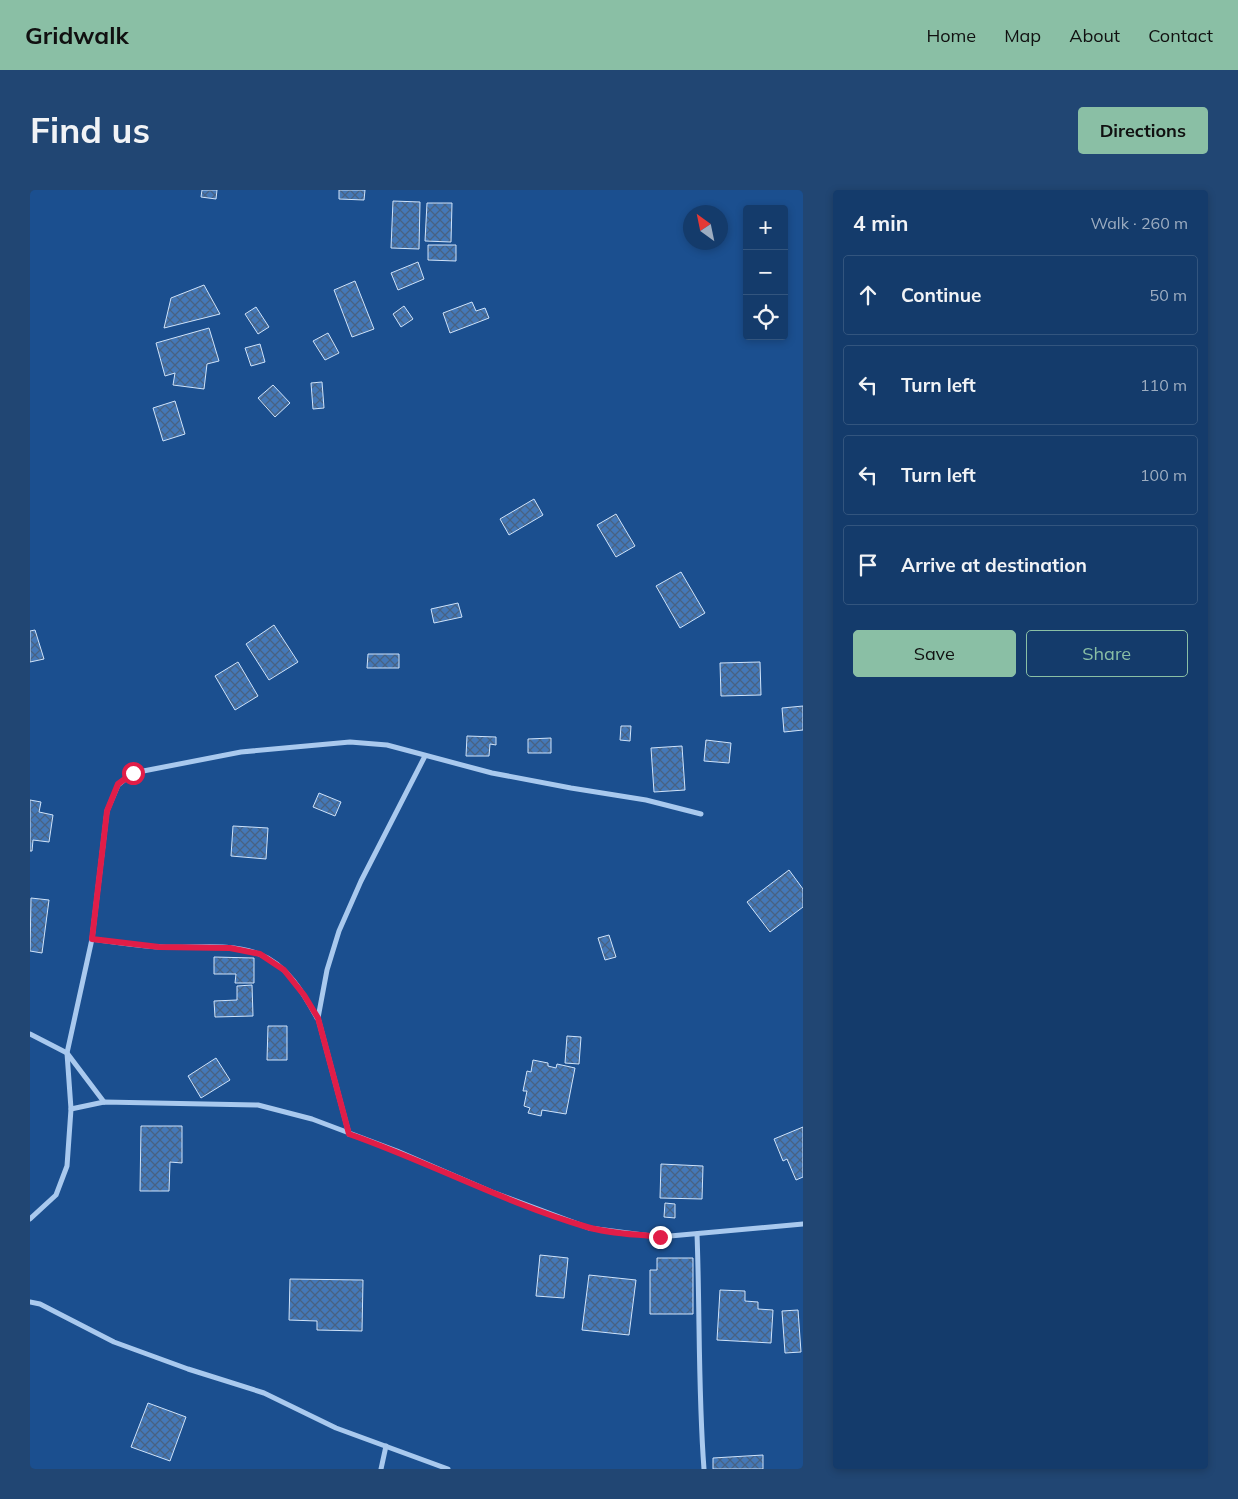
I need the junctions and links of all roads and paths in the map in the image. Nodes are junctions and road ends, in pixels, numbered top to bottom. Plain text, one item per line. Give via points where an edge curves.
1 (425, 756) junction
2 (701, 814) dead end
3 (92, 939) junction
4 (318, 1018) junction
5 (30, 1034) edge
6 (67, 1053) junction
7 (104, 1102) junction
8 (71, 1109) junction
9 (349, 1134) junction
10 (30, 1219) edge
11 (803, 1224) edge
12 (697, 1234) junction
13 (30, 1302) edge
14 (386, 1446) junction
15 (381, 1469) edge
16 (448, 1469) edge
17 (704, 1469) edge

1 - 2 street via 492,773 646,800
1 - 3 street via 387,745 350,742 241,752 133,773 118,784 107,811
1 - 4 street via 339,931 327,970
3 - 4 street via 159,947 230,948 260,954 284,970
3 - 6 street
4 - 9 street
5 - 6 street
6 - 7 street
6 - 8 street
7 - 8 street
7 - 9 street via 258,1105 312,1119
8 - 10 street via 67,1166 56,1195
9 - 12 street via 589,1228 660,1237
11 - 12 street
12 - 17 street via 699,1395
13 - 14 street via 114,1342 188,1370 264,1393 336,1428
14 - 15 street
14 - 16 street

